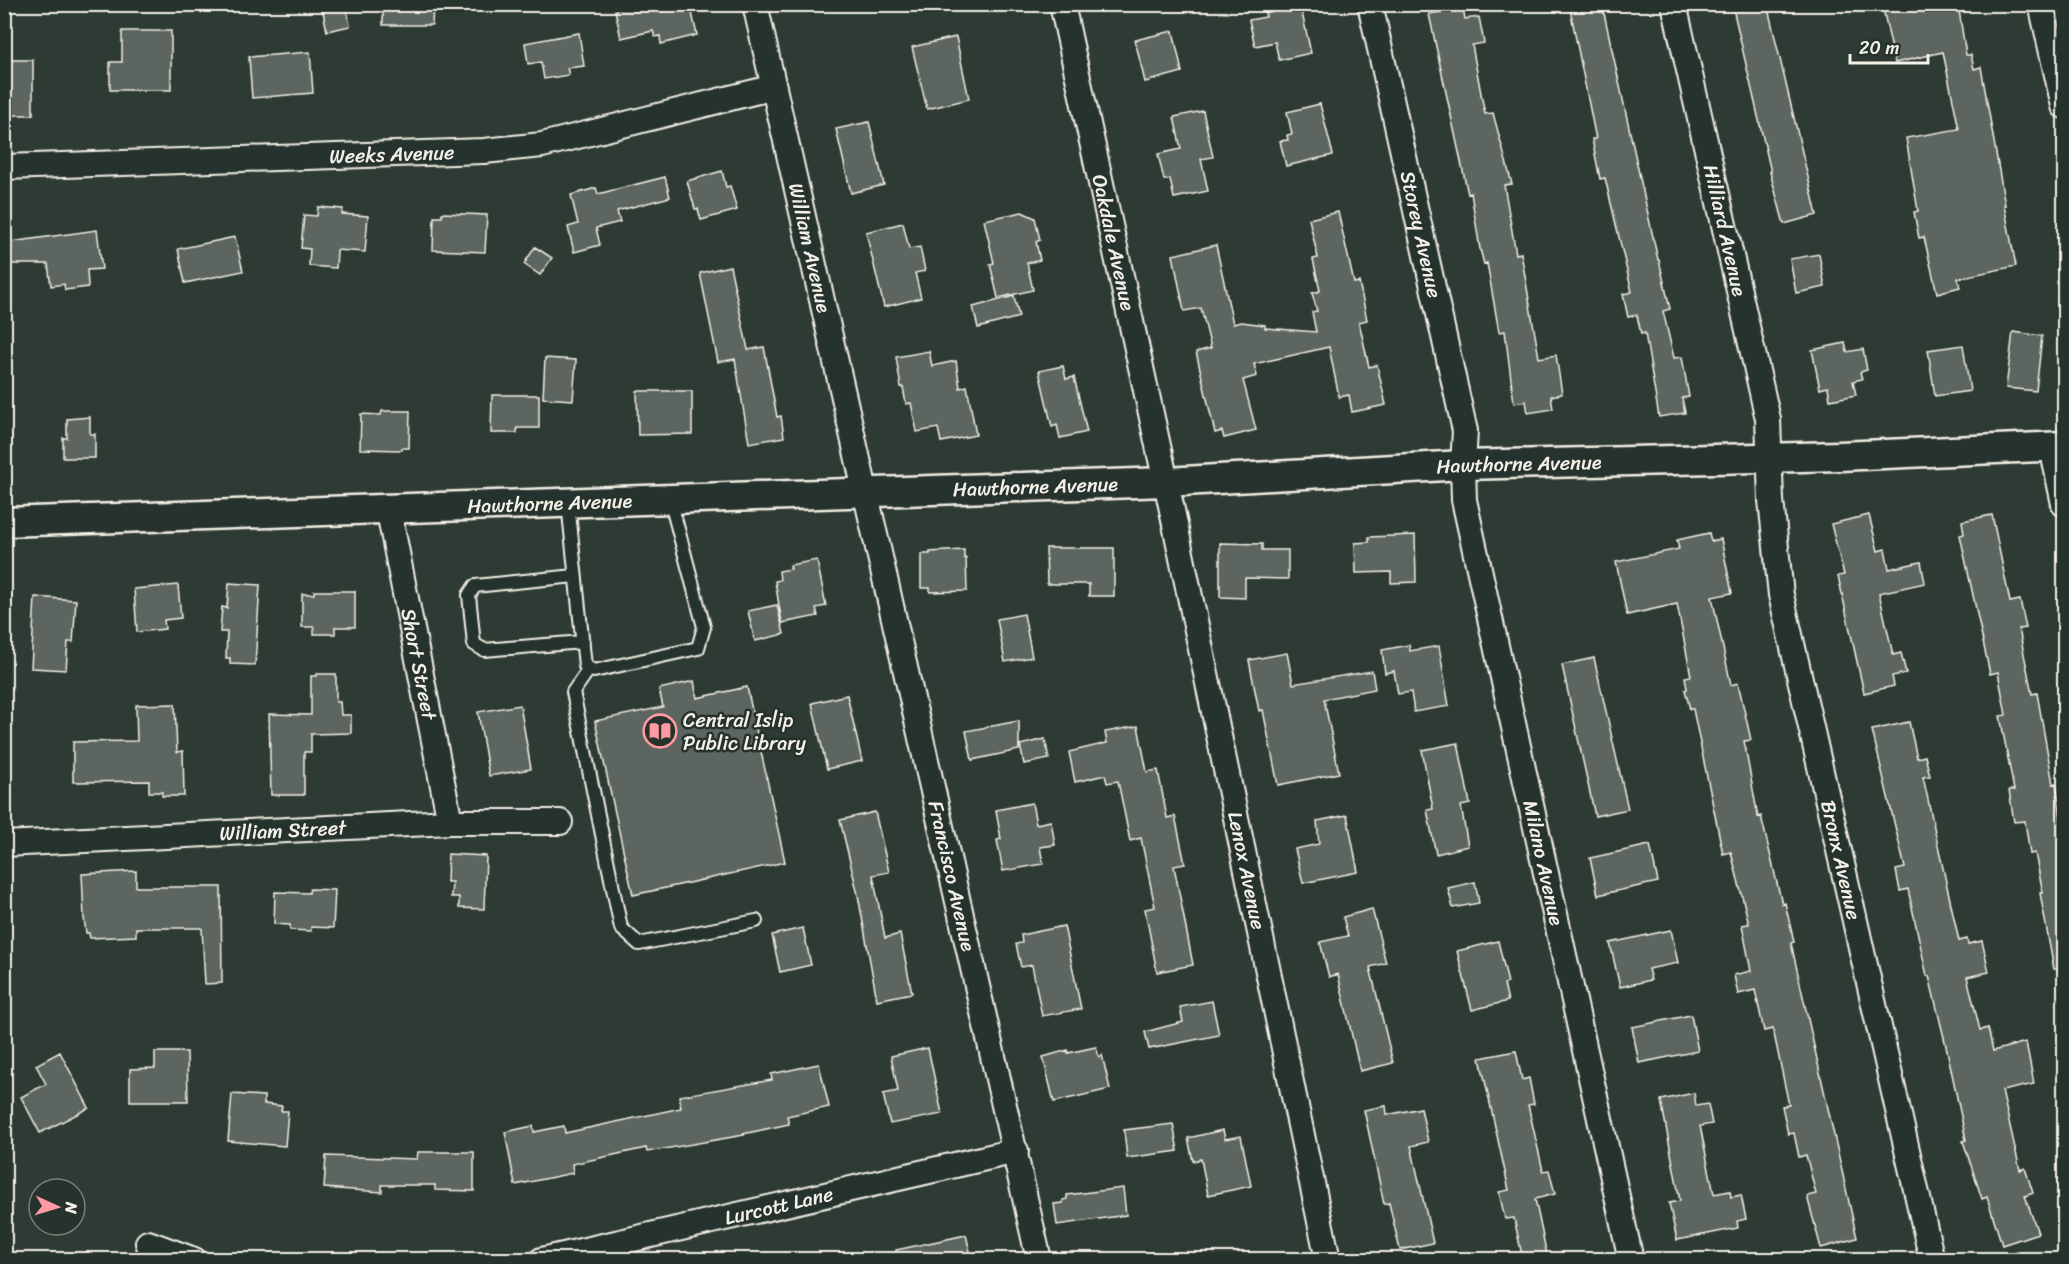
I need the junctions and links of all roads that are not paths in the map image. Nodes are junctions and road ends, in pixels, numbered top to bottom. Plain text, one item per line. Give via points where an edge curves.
1 (755, 4) edge
2 (1062, 4) edge
3 (1370, 4) edge
4 (1674, 4) edge
5 (2041, 4) edge
6 (774, 87) junction
7 (2064, 106) edge
8 (4, 167) edge
9 (2058, 447) edge
10 (1769, 458) junction
11 (1463, 465) junction
12 (1166, 482) junction
13 (866, 492) junction
14 (669, 498) junction
15 (568, 501) junction
16 (2064, 504) edge
17 (388, 507) junction
18 (4, 522) edge
19 (575, 576) junction
20 (583, 642) junction
21 (590, 669) junction
22 (450, 822) junction
23 (560, 822) dead end
24 (4, 844) edge
25 (756, 921) dead end
26 (1016, 1151) junction
27 (148, 1243) dead end
28 (194, 1260) edge
29 (542, 1260) edge
30 (1039, 1260) edge
31 (1329, 1260) edge
32 (1631, 1260) edge
33 (1932, 1260) edge

1 - 6 street, William Avenue
2 - 12 street, Oakdale Avenue
3 - 11 street, Storey Avenue via 1465,431
4 - 10 street, Hilliard Avenue via 1768,419
5 - 7 street
6 - 8 street, Weeks Avenue via 542,145 484,151
6 - 13 street, William Avenue
9 - 10 street, Hawthorne Avenue
9 - 16 street
10 - 11 street, Hawthorne Avenue
10 - 33 street, Bronx Avenue via 1781,595
11 - 12 street, Hawthorne Avenue
11 - 32 street, Milano Avenue via 1464,500
12 - 13 street, Hawthorne Avenue
12 - 31 street, Lenox Avenue
13 - 14 street, Hawthorne Avenue
13 - 26 street, Francisco Avenue
14 - 15 street, Hawthorne Avenue
14 - 21 lane via 704,627 698,648
15 - 17 street, Hawthorne Avenue
15 - 19 lane
17 - 18 street, Hawthorne Avenue
17 - 22 street, Short Street
19 - 20 lane
19 - 20 lane via 475,586 469,595 474,644 484,650
20 - 21 lane via 585,666
21 - 25 lane via 573,692 621,928 639,944
22 - 23 street, William Street
22 - 24 street, William Street
26 - 29 street, Lurcott Lane
26 - 30 street, Francisco Avenue
27 - 28 street

